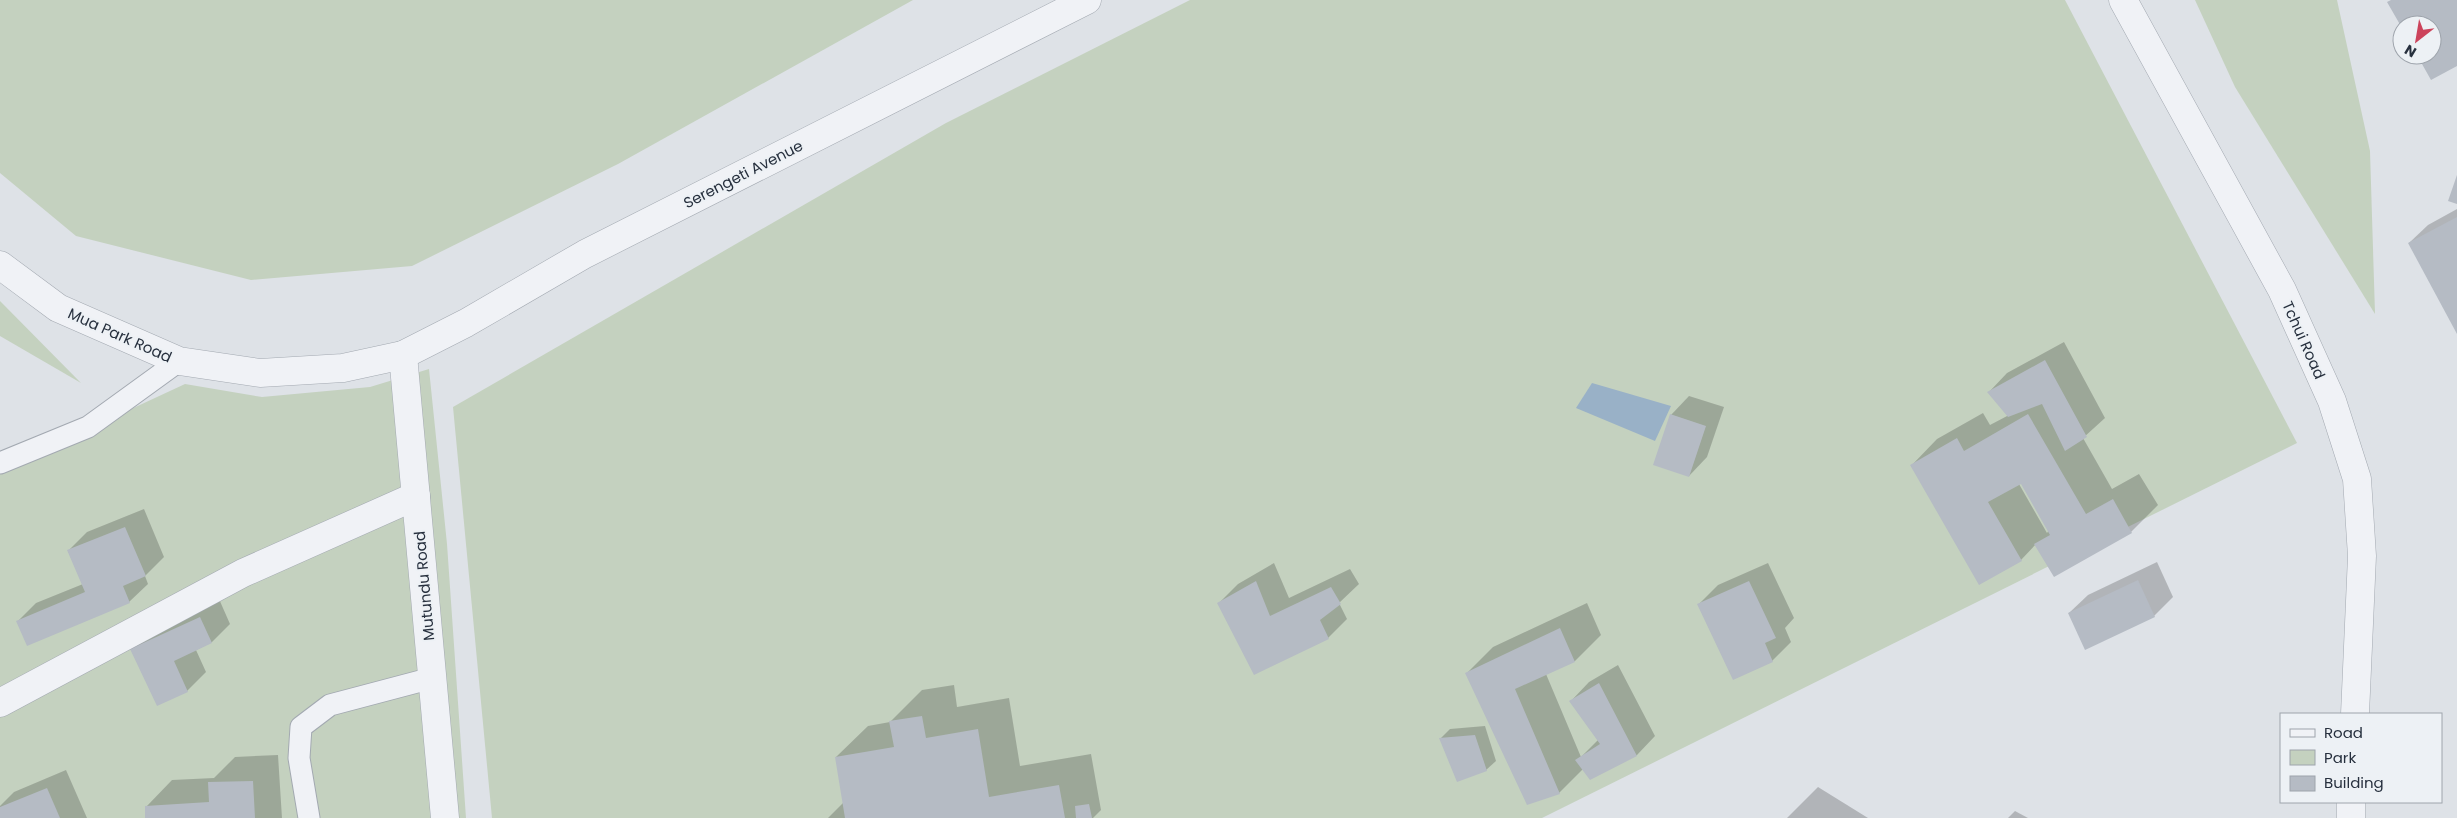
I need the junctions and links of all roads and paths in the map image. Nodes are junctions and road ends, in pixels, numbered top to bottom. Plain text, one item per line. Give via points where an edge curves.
1 (1087, 0) edge
2 (2123, 0) edge
3 (0, 265) edge
4 (403, 355) junction
5 (179, 361) junction
6 (0, 463) edge
7 (416, 496) junction
8 (432, 678) junction
9 (0, 703) edge
10 (2355, 713) edge
11 (2351, 803) edge
12 (309, 818) edge
13 (445, 818) edge
14 (2351, 818) edge

1 - 4 street, Serengeti Avenue via 585,254 466,323
2 - 10 street, Tchui Road via 2282,290 2332,401 2357,479 2362,556
3 - 5 street, Mua Park Road via 58,308
4 - 5 street, Mua Park Road via 343,368 260,373
4 - 7 street, Mutundu Road
5 - 6 lane via 88,427
7 - 8 street, Mutundu Road
7 - 9 street via 243,573
8 - 12 lane via 330,705 301,727 299,758
8 - 13 street, Mutundu Road
11 - 14 street

